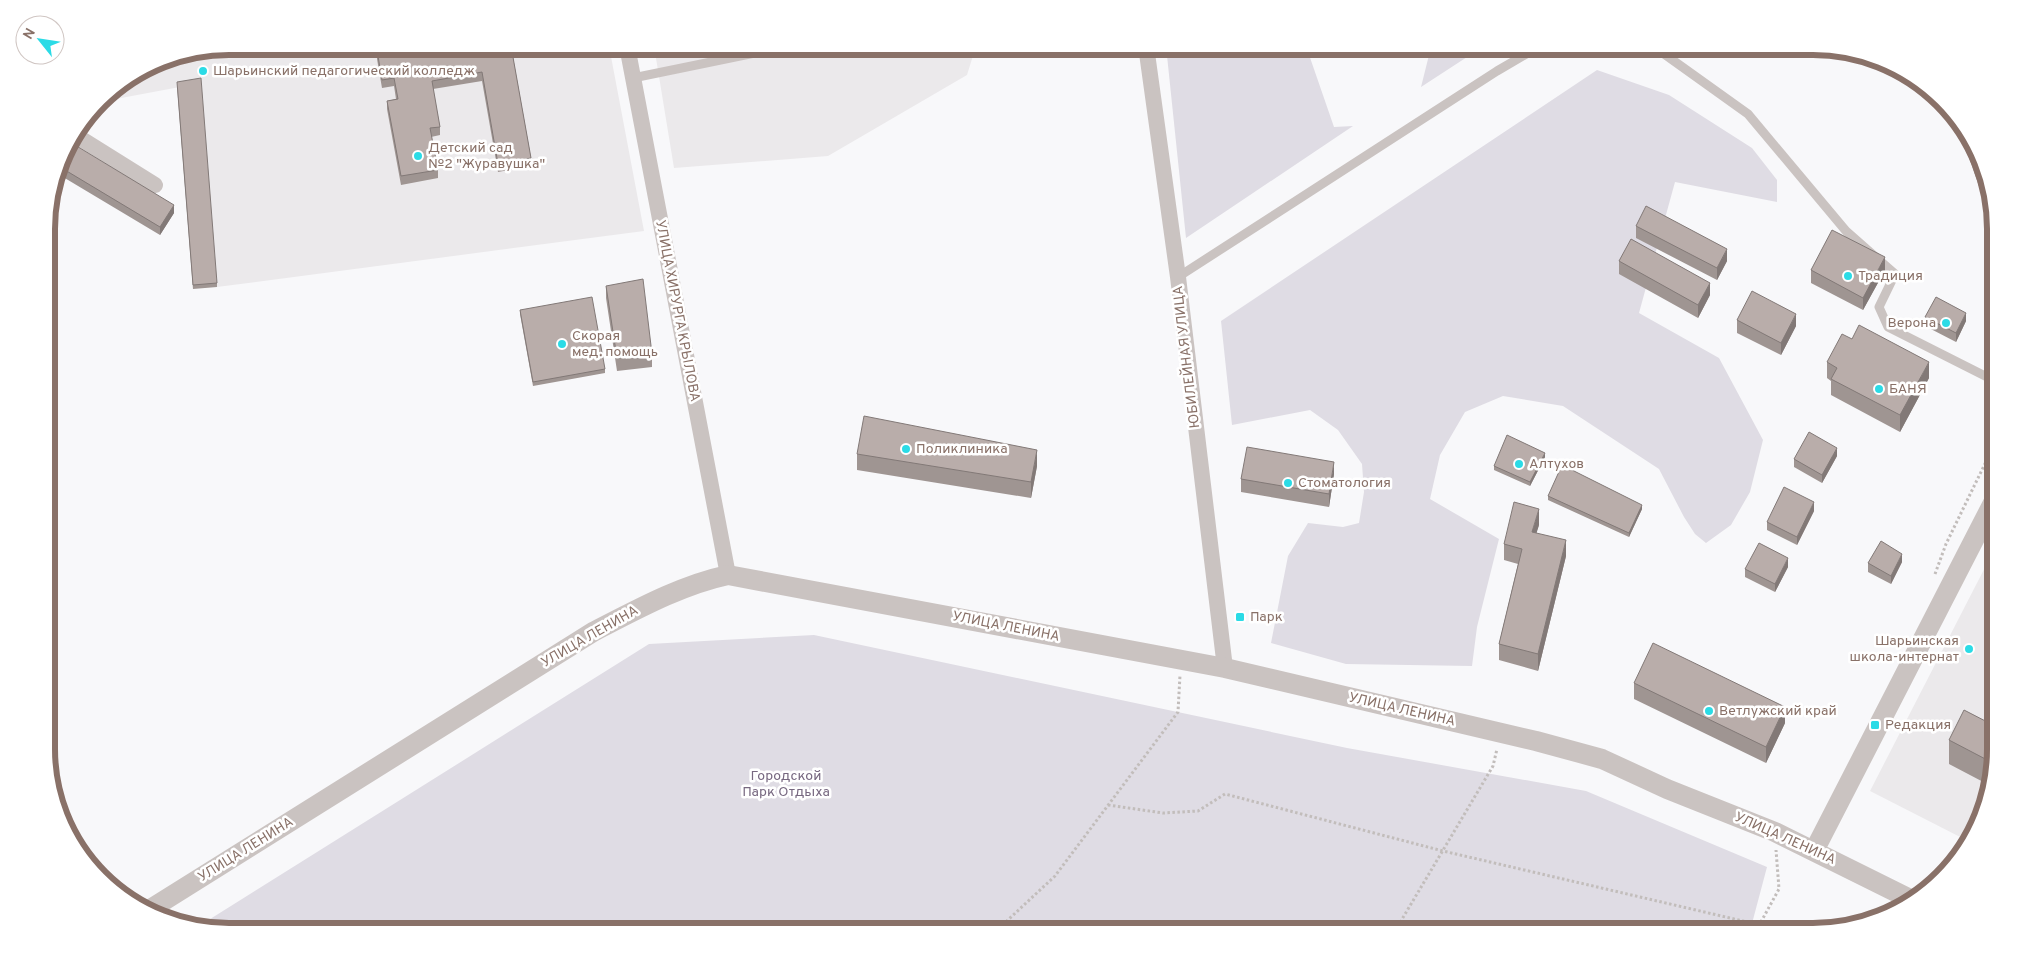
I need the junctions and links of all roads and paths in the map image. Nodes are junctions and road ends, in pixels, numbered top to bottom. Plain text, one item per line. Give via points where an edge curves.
1 (629, 55) edge
2 (745, 55) edge
3 (1147, 55) edge
4 (1524, 55) edge
5 (1666, 55) edge
6 (633, 78) junction
7 (80, 138) edge
8 (155, 185) dead end
9 (1178, 277) junction
10 (1987, 377) edge
11 (1987, 515) edge
12 (728, 575) junction
13 (1180, 660) junction
14 (1225, 668) junction
15 (1502, 734) junction
16 (1108, 805) junction
17 (1775, 832) junction
18 (1443, 851) junction
19 (1814, 851) junction
20 (1905, 897) edge
21 (155, 906) edge
22 (1005, 923) edge
23 (1400, 923) edge
24 (1751, 923) edge
25 (1761, 923) edge

1 - 6 street, УЛИЦА ХИРУРГА КРЫЛОВА
2 - 6 lane
3 - 9 street, ЮБИЛЕЙНАЯ УЛИЦА
4 - 9 lane
5 - 10 lane via 1748,114 1846,232 1894,274 1878,307 1888,327
6 - 12 street, УЛИЦА ХИРУРГА КРЫЛОВА
7 - 8 street
9 - 14 street, ЮБИЛЕЙНАЯ УЛИЦА
11 - 19 street
12 - 13 street, УЛИЦА ЛЕНИНА
12 - 21 street, УЛИЦА ЛЕНИНА via 708,579 593,632
13 - 14 street, УЛИЦА ЛЕНИНА
13 - 16 path via 1178,712
14 - 15 street, УЛИЦА ЛЕНИНА
15 - 17 street, УЛИЦА ЛЕНИНА via 1602,760
15 - 18 path via 1493,766
16 - 18 path via 1163,813 1198,811 1225,794
16 - 22 path via 1055,876
17 - 19 street, УЛИЦА ЛЕНИНА
17 - 25 path via 1779,889
18 - 23 path
18 - 24 path
19 - 20 street, УЛИЦА ЛЕНИНА

